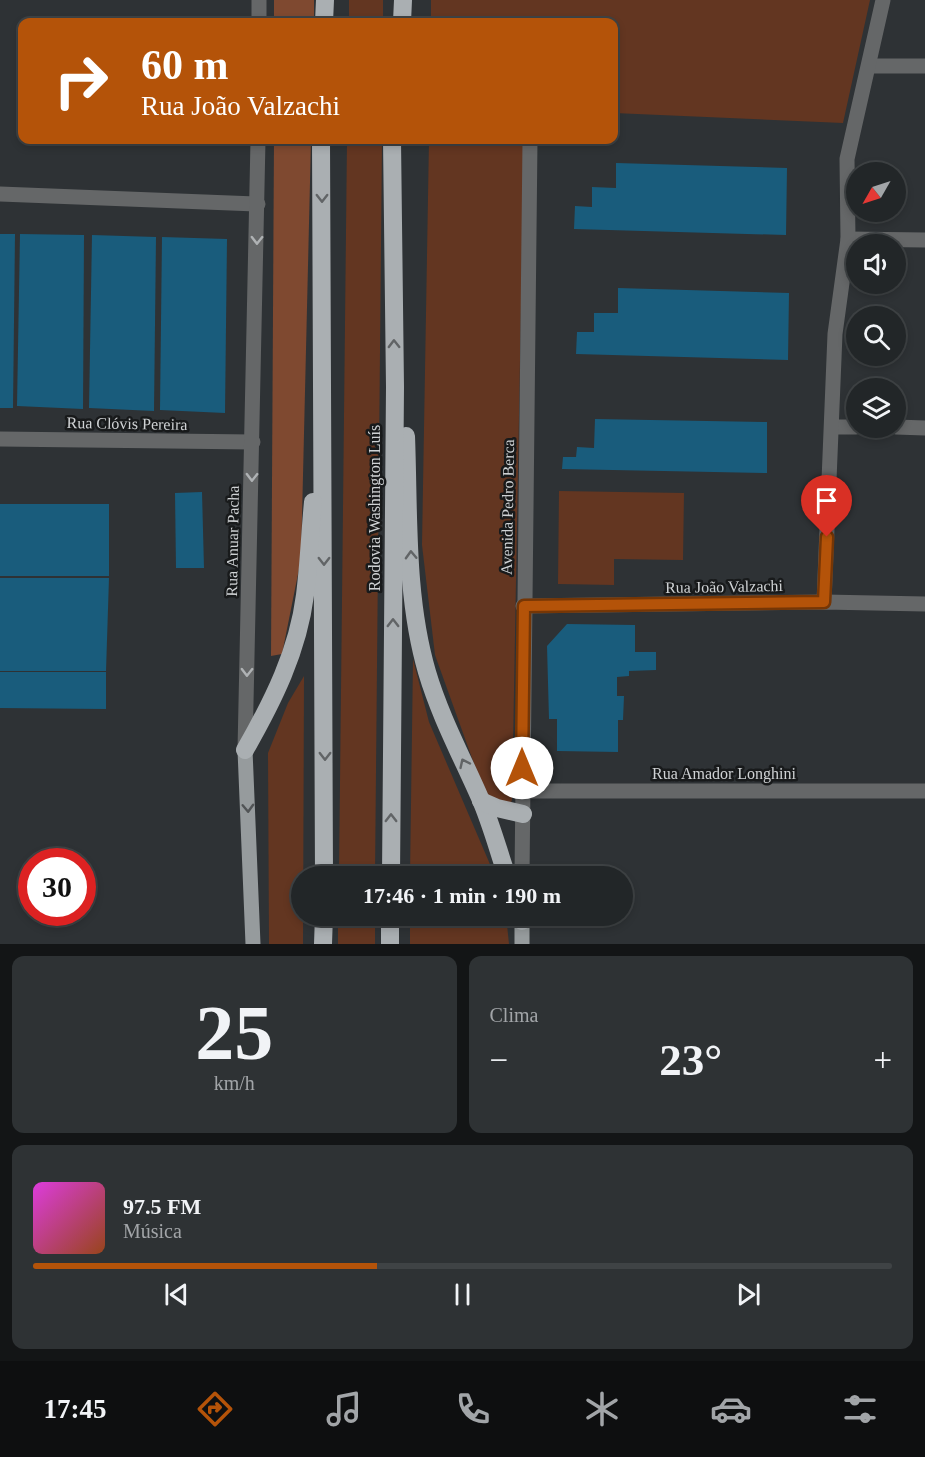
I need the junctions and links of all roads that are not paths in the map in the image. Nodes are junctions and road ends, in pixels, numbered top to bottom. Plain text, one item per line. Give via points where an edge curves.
1 (259, 0) edge
2 (319, 0) edge
3 (326, 0) edge
4 (394, 0) edge
5 (403, 0) edge
6 (883, 0) edge
7 (258, 18) edge
8 (320, 18) edge
9 (324, 18) edge
10 (394, 18) edge
11 (402, 18) edge
12 (869, 66) junction
13 (925, 66) edge
14 (258, 144) edge
15 (321, 144) edge
16 (392, 144) edge
17 (530, 144) edge
18 (0, 194) edge
19 (258, 204) junction
20 (848, 234) edge
21 (906, 240) edge
22 (925, 240) edge
23 (846, 254) edge
24 (322, 383) junction
25 (395, 387) junction
26 (832, 427) junction
27 (846, 427) edge
28 (906, 427) edge
29 (925, 428) edge
30 (0, 439) edge
31 (253, 442) junction
32 (824, 602) junction
33 (925, 604) edge
34 (524, 606) junction
35 (245, 750) junction
36 (522, 791) junction
37 (925, 791) edge
38 (481, 801) junction
39 (523, 814) junction
40 (324, 866) edge
41 (391, 866) edge
42 (504, 866) edge
43 (522, 866) edge
44 (324, 926) edge
45 (390, 926) edge
46 (521, 926) edge
47 (253, 944) edge
48 (323, 944) edge
49 (390, 944) edge
50 (522, 944) edge

1 - 7 street
2 - 8 highway
3 - 9 highway
4 - 10 highway
5 - 11 highway
6 - 12 street
12 - 13 street
12 - 20 street via 847,159
14 - 19 street, Rua Anuar Pacha
15 -> 24 highway
25 -> 16 highway, Rodovia Washington Luís
17 - 34 street, Avenida Pedro Berca
18 - 19 street
19 -> 31 street, Rua Anuar Pacha
21 - 22 street
23 - 26 street via 835,334
24 - 35 highway via 305,596 299,625 287,667
24 -> 40 highway
38 -> 25 highway via 427,673 418,633 405,423
41 -> 25 highway, Rodovia Washington Luís
26 - 27 street
26 - 32 street
28 - 29 street
30 - 31 street, Rua Clóvis Pereira
31 -> 35 street, Rua Anuar Pacha
32 - 33 street, Rua João Valzachi
32 - 34 street, Rua João Valzachi
34 - 36 street, Avenida Pedro Berca
35 -> 47 main road, Rua Anuar Pacha
36 - 37 street, Rua Amador Longhini
36 - 39 street, Avenida Pedro Berca
38 - 39 highway
38 - 42 highway
39 - 43 street, Avenida Pedro Berca
44 - 48 highway
45 - 49 highway
46 - 50 main road

